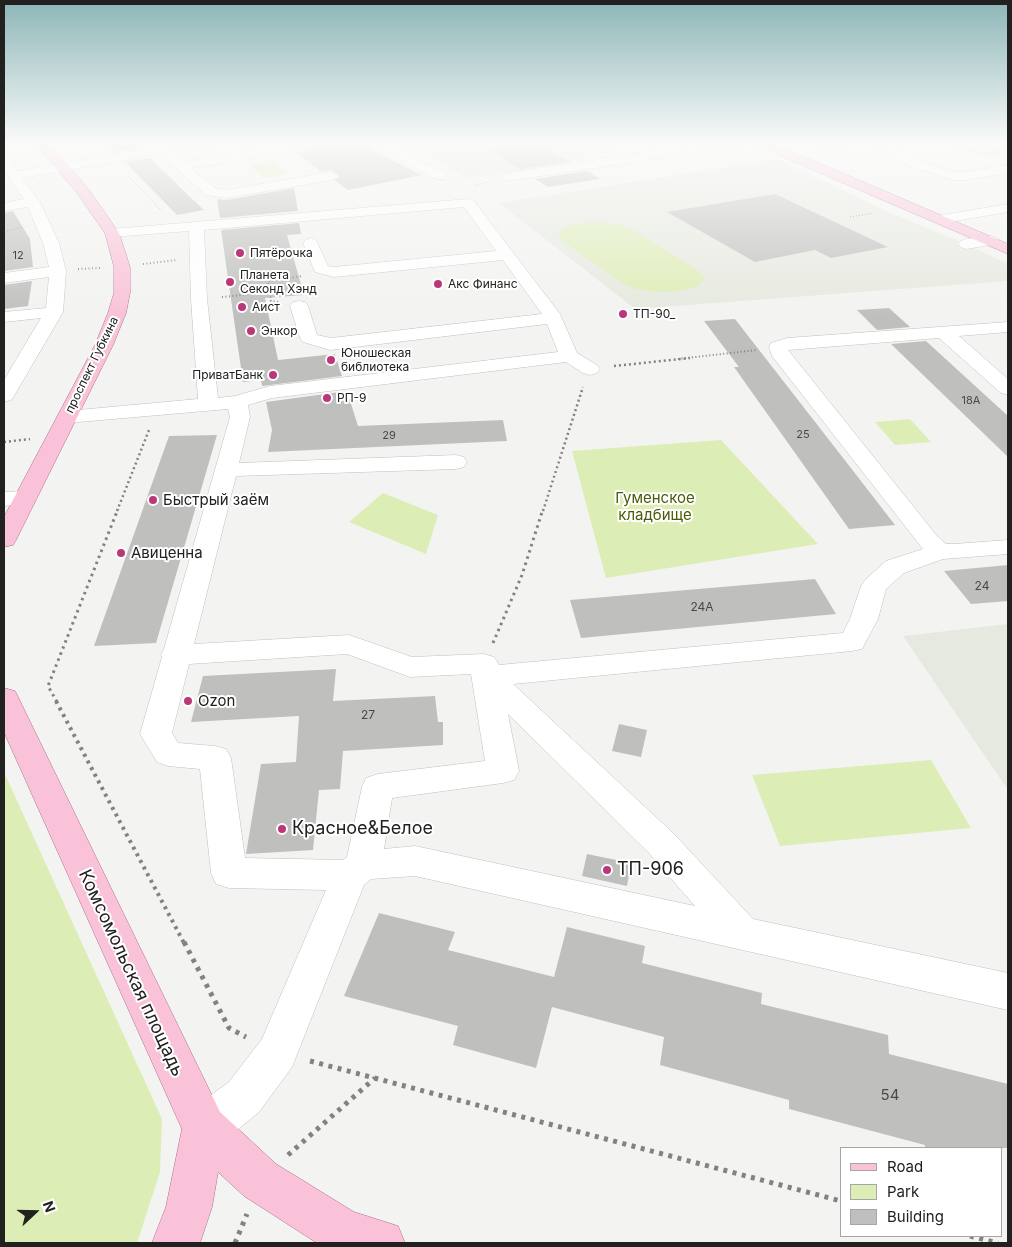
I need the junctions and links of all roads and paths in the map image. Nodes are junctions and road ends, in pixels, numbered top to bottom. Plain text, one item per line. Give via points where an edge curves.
1 (89, 200) edge
2 (151, 200) edge
3 (898, 200) edge
4 (33, 202) joint
5 (4, 207) edge
6 (1008, 208) edge
7 (943, 219) junction
8 (28, 226) dead end
9 (196, 226) junction
10 (174, 228) junction
11 (4, 232) edge
12 (112, 233) junction
13 (991, 241) junction
14 (310, 242) dead end
15 (966, 244) dead end
16 (1008, 249) edge
17 (506, 255) junction
18 (178, 268) dead end
19 (321, 269) junction
20 (58, 271) junction
21 (4, 278) edge
22 (270, 292) junction
23 (199, 299) junction
24 (299, 306) joint
25 (54, 312) junction
26 (4, 317) edge
27 (554, 318) junction
28 (1008, 327) edge
29 (943, 332) junction
30 (778, 347) junction
31 (569, 356) junction
32 (590, 369) junction
33 (1008, 389) edge
34 (4, 396) edge
35 (237, 402) junction
36 (209, 405) junction
37 (168, 410) junction
38 (67, 417) junction
39 (456, 462) dead end
40 (225, 470) junction
41 (14, 498) edge
42 (4, 540) edge
43 (1008, 547) edge
44 (939, 551) junction
45 (175, 655) junction
46 (486, 670) junction
47 (6, 711) edge
48 (357, 870) junction
49 (742, 933) junction
50 (1008, 992) edge
51 (277, 1053) junction
52 (376, 1077) junction
53 (204, 1128) junction
54 (260, 1180) junction
55 (840, 1201) edge
56 (974, 1237) edge
57 (176, 1243) edge
58 (235, 1243) edge
59 (381, 1243) edge
60 (998, 1243) edge

1 - 12 main road, проспект Губкина
2 - 10 path
3 - 7 main road
4 - 5 street
4 - 20 street via 51,243
6 - 7 street
7 - 13 main road
8 - 11 path
9 - 10 street
9 - 17 street via 468,203
9 - 23 street
10 - 12 street
10 - 18 path
12 - 38 main road, проспект Губкина via 122,267 122,293 104,344
13 - 15 street
13 - 16 main road
14 - 19 street
17 - 19 street via 334,272
17 - 27 street
19 - 22 path via 268,281
20 - 21 street
20 - 25 street
22 - 23 path
22 - 24 path via 271,301
23 - 36 street
24 - 27 street via 309,338 330,344
25 - 26 street
25 - 34 street
27 - 31 street
28 - 29 street
29 - 30 street
29 - 33 street
30 - 32 path
30 - 44 street via 785,360
31 - 32 street
31 - 35 street via 270,392
32 - 46 path via 522,575
35 - 36 street
35 - 40 street via 240,417
36 - 37 street
37 - 38 street
37 - 51 path via 152,424 48,686 229,1028
38 - 41 main road, проспект Губкина
39 - 40 street
40 - 45 street
41 - 42 main road, проспект Губкина
43 - 44 street
44 - 46 street via 895,568 874,586 864,619 852,642
45 - 46 street via 350,644 410,667
45 - 48 street via 156,734 168,754 215,758 229,873
46 - 48 street via 503,771 378,787
46 - 49 street via 661,843
47 - 53 main road, Комсомольская площадь
48 - 49 street via 415,861
48 - 51 street
49 - 50 street
51 - 52 path
51 - 53 street via 244,1097
52 - 54 path
52 - 55 path
53 - 54 main road
53 - 57 main road via 189,1207
54 - 58 path
54 - 59 main road via 344,1232
56 - 60 path

